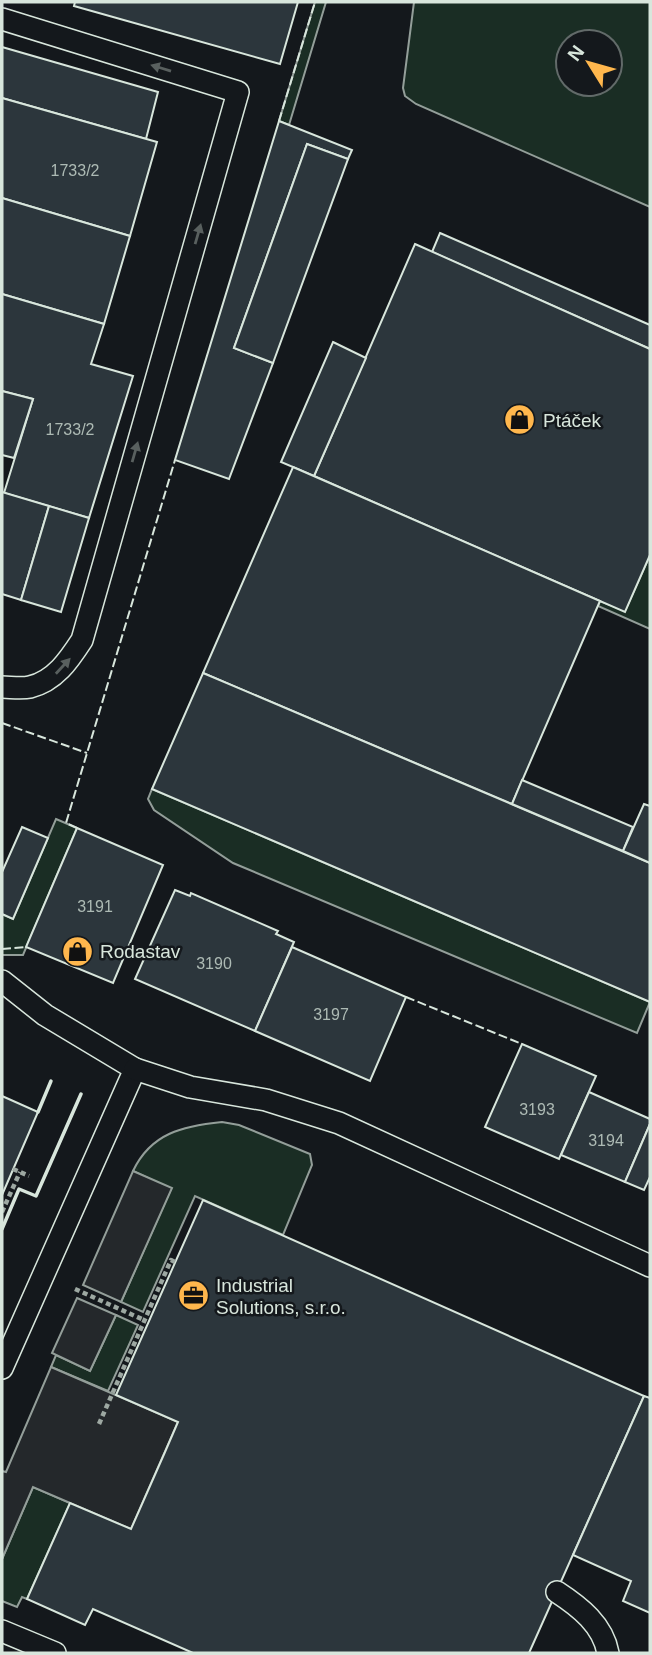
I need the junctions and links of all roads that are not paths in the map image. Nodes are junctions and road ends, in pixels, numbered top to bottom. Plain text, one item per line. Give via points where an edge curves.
1 (2, 19) edge
2 (2, 687) edge
3 (2, 981) edge
4 (135, 1069) junction
5 (650, 1266) edge
6 (2, 1368) edge
7 (557, 1592) dead end
8 (2, 1631) edge
9 (55, 1653) edge
10 (608, 1653) edge

2 -> 1 lane via 29,688 52,677 82,640 238,92
3 - 4 lane via 45,1015
4 - 5 lane via 190,1087 266,1100 339,1123
4 - 6 lane
7 - 10 lane via 583,1610 606,1641
8 - 9 lane

